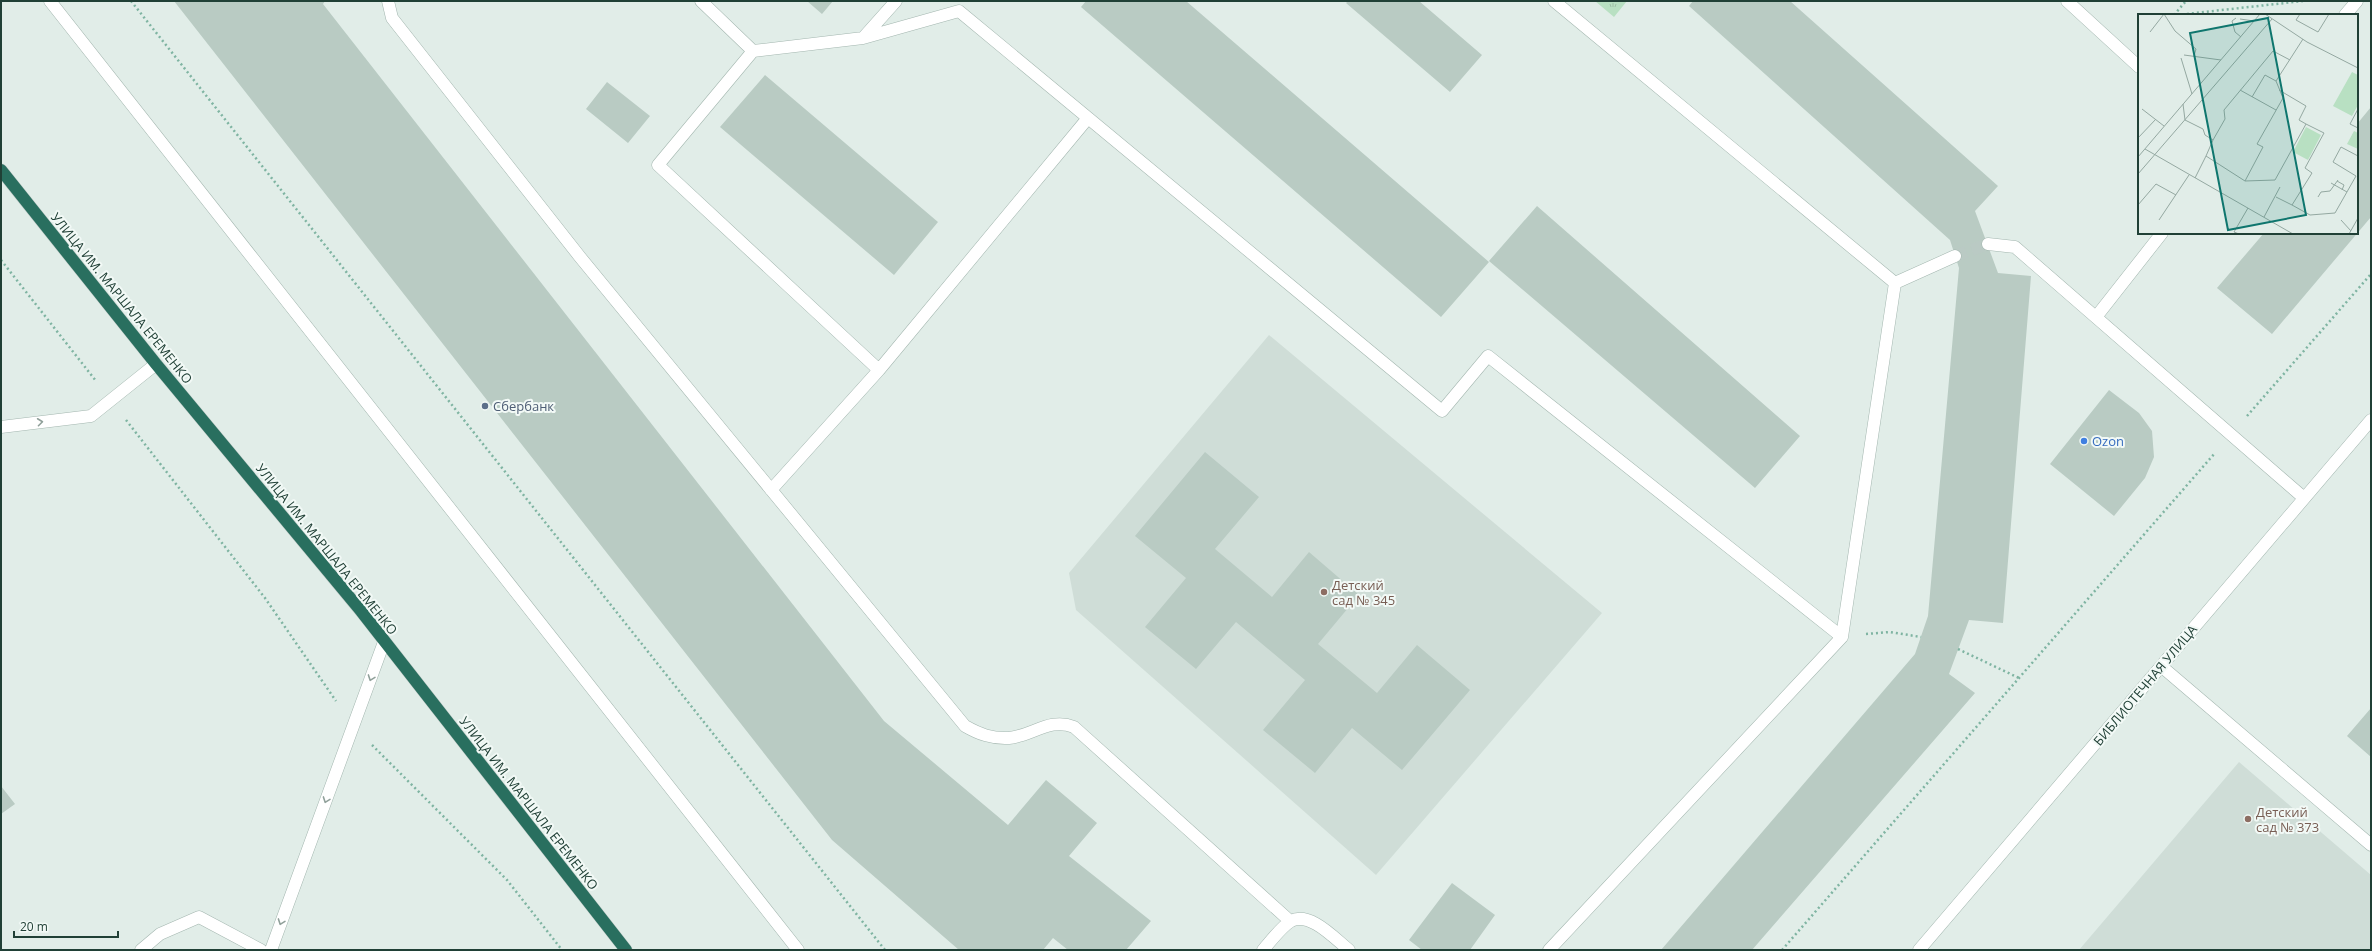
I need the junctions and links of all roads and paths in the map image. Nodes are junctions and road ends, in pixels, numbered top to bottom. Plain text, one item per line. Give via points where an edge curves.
1 (50, 1) edge
2 (131, 1) edge
3 (388, 1) edge
4 (701, 1) edge
5 (896, 1) edge
6 (1554, 1) edge
7 (2067, 1) edge
8 (2186, 1) edge
9 (2303, 1) edge
10 (2357, 1) edge
11 (2175, 14) edge
12 (2187, 14) edge
13 (2346, 14) edge
14 (863, 38) junction
15 (753, 51) junction
16 (2138, 66) edge
17 (1088, 118) junction
18 (2, 175) edge
19 (2161, 234) edge
20 (1988, 244) tunnel mouth
21 (1955, 256) tunnel mouth
22 (1, 260) edge
23 (2371, 274) edge
24 (1894, 283) junction
25 (2096, 317) junction
26 (156, 364) junction
27 (879, 370) junction
28 (111, 401) junction
29 (2371, 420) edge
30 (1, 427) edge
31 (2231, 434) junction
32 (771, 490) junction
33 (2304, 498) junction
34 (1842, 637) junction
35 (1921, 637) dead end
36 (384, 642) junction
37 (1958, 648) dead end
38 (2161, 666) junction
39 (2019, 678) junction
40 (353, 726) junction
41 (2371, 845) edge
42 (1290, 921) junction
43 (141, 950) edge
44 (261, 950) edge
45 (271, 950) edge
46 (562, 950) edge
47 (626, 950) edge
48 (798, 950) edge
49 (885, 950) edge
50 (1263, 950) edge
51 (1349, 950) edge
52 (1549, 950) edge
53 (1782, 950) edge
54 (1919, 950) edge

1 - 48 street
2 - 49 path
3 - 32 street via 392,18 570,245
4 - 15 street
5 - 14 street
6 - 24 street
7 - 16 street
8 - 11 path
9 - 12 path
10 - 13 street
14 - 15 street
14 - 17 street via 959,11
15 - 27 street via 658,165
17 - 27 street
17 - 34 street via 1442,411 1488,356
18 - 26 highway, УЛИЦА ИМ. МАРШАЛА ЕРЕМЕНКО
19 - 25 street
20 - 25 street via 2015,247
21 - 24 street
22 - 28 path
23 - 31 path
24 - 34 street
25 - 31 street
26 - 28 street
26 - 36 highway, УЛИЦА ИМ. МАРШАЛА ЕРЕМЕНКО
27 - 32 street
30 -> 28 street via 92,416
28 - 40 path via 265,598
29 - 33 street, БИБЛИОТЕЧНАЯ УЛИЦА
31 - 33 street
31 - 39 path
32 - 42 street via 965,726 989,737 1010,738 1051,724 1074,727
33 - 38 street, БИБЛИОТЕЧНАЯ УЛИЦА
34 - 35 path via 1890,632
34 - 52 street
36 -> 40 street
36 - 47 highway, УЛИЦА ИМ. МАРШАЛА ЕРЕМЕНКО
37 - 39 path
38 - 41 street
38 - 54 street, БИБЛИОТЕЧНАЯ УЛИЦА
39 - 53 path
40 -> 45 street
40 - 46 path via 507,880
42 - 50 street
42 - 51 street via 1305,919
43 - 44 street via 160,934 198,917

